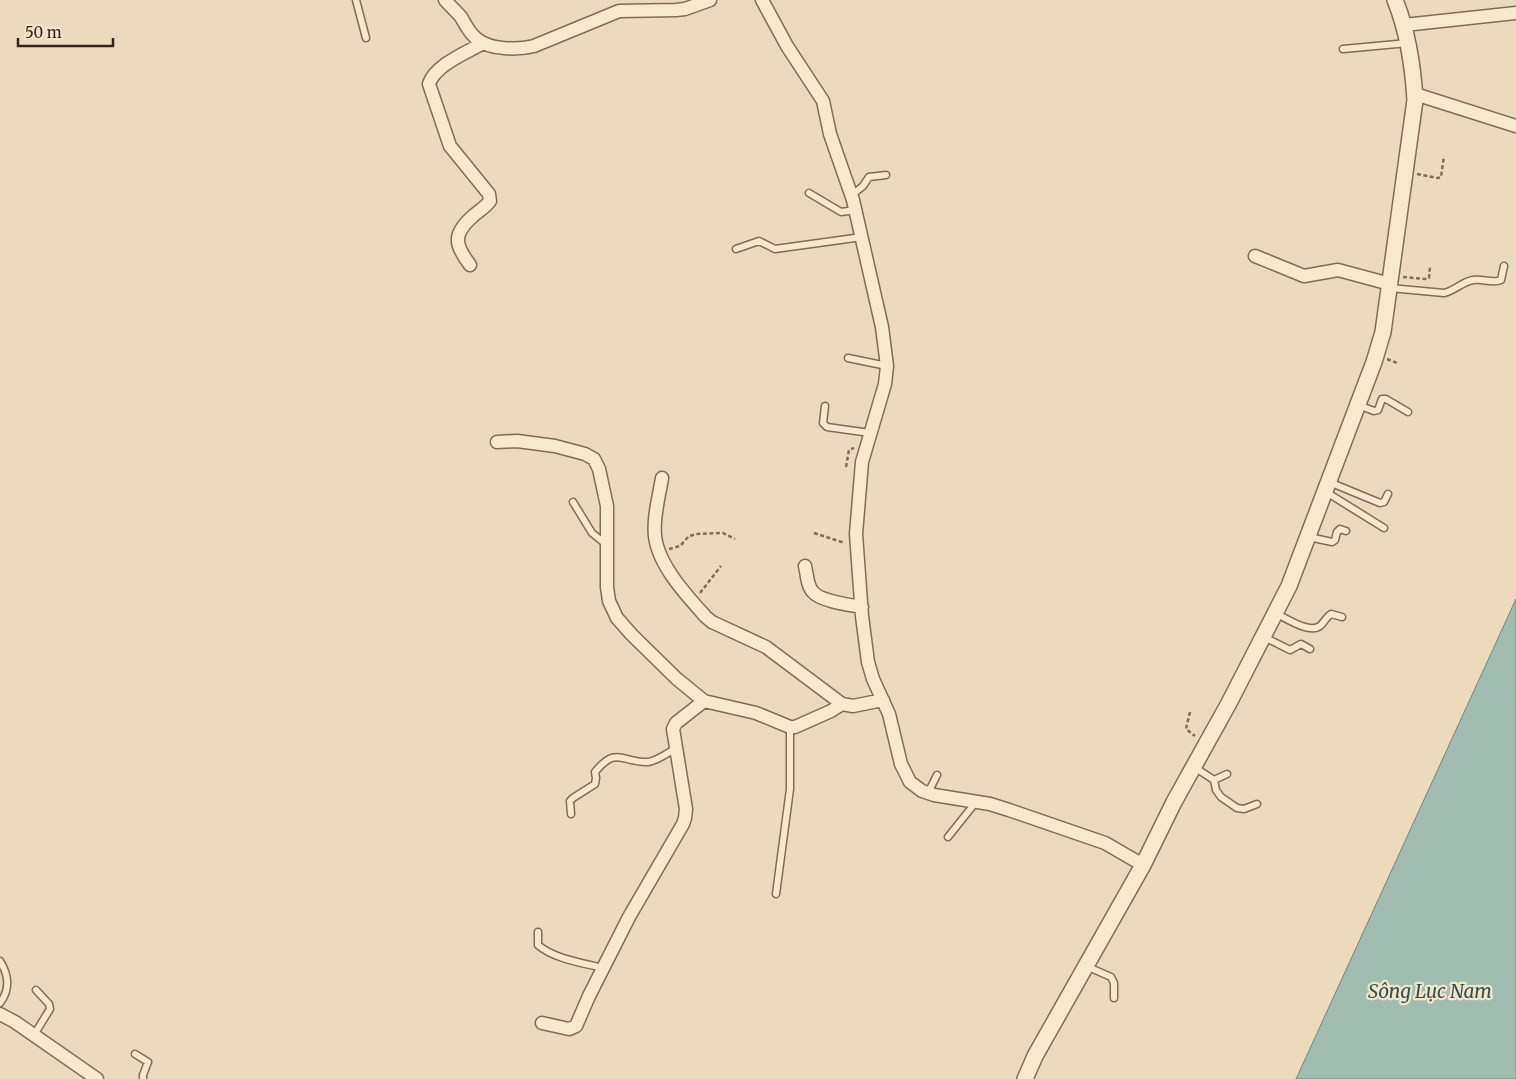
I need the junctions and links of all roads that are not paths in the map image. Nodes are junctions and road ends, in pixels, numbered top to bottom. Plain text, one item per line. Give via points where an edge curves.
1 (356, 0) edge
2 (445, 0) edge
3 (710, 0) edge
4 (762, 0) edge
5 (1395, 0) edge
6 (684, 4) edge
7 (1514, 15) edge
8 (1404, 25) junction
9 (366, 38) dead end
10 (1408, 42) junction
11 (482, 43) junction
12 (1343, 49) dead end
13 (1414, 94) junction
14 (1516, 126) edge
15 (886, 175) dead end
16 (809, 194) dead end
17 (852, 195) junction
18 (855, 210) junction
19 (862, 237) junction
20 (736, 250) dead end
21 (1255, 256) dead end
22 (470, 265) dead end
23 (1504, 266) dead end
24 (1390, 283) junction
25 (848, 358) dead end
26 (887, 366) junction
27 (1358, 404) junction
28 (825, 406) dead end
29 (1408, 412) dead end
30 (870, 433) junction
31 (497, 442) dead end
32 (662, 478) dead end
33 (1327, 487) junction
34 (1388, 494) dead end
35 (573, 502) dead end
36 (1384, 528) dead end
37 (1346, 531) dead end
38 (1309, 537) junction
39 (608, 546) junction
40 (805, 566) dead end
41 (862, 608) junction
42 (1275, 613) junction
43 (1342, 617) dead end
44 (1263, 636) junction
45 (1310, 649) dead end
46 (883, 700) junction
47 (704, 701) junction
48 (842, 704) junction
49 (790, 727) junction
50 (676, 748) junction
51 (1194, 768) junction
52 (1227, 774) dead end
53 (937, 775) dead end
54 (1214, 780) junction
55 (928, 793) junction
56 (976, 802) junction
57 (1257, 804) dead end
58 (571, 814) dead end
59 (948, 837) dead end
60 (1143, 865) junction
61 (776, 894) dead end
62 (538, 932) dead end
63 (0, 961) edge
64 (1086, 966) junction
65 (603, 968) junction
66 (36, 990) dead end
67 (1114, 998) dead end
68 (0, 1004) edge
69 (0, 1014) edge
70 (542, 1023) dead end
71 (34, 1035) junction
72 (135, 1054) dead end
73 (97, 1079) edge
74 (143, 1079) edge
75 (1025, 1079) edge

1 - 9 lane
2 - 11 street
3 - 6 street
4 - 17 street via 822,101
5 - 8 street
6 - 11 street via 663,11 619,11 525,48
7 - 8 street
8 - 10 street
10 - 12 lane
10 - 13 street
11 - 22 street via 437,70 429,84 450,146 489,194 487,205 459,230 457,240 461,253
13 - 14 street
13 - 24 street
15 - 17 lane via 869,177
16 - 18 lane via 841,212
17 - 18 street
18 - 19 street
19 - 20 lane via 775,249 760,241
19 - 26 street via 882,327
21 - 24 street via 1304,276 1338,270
23 - 24 lane via 1501,280 1472,280 1444,293
24 - 27 street via 1383,332
25 - 26 lane
26 - 30 street
27 - 29 lane via 1374,411 1378,410 1382,399 1386,399
27 - 33 street
28 - 30 lane via 823,423 827,427
30 - 41 street via 862,462 856,534
31 - 39 street via 555,446 594,459 607,506
32 - 48 street via 655,527 658,551 693,602 712,622 766,647
33 - 34 lane via 1380,503
33 - 36 lane
33 - 38 street
35 - 39 lane via 592,533
37 - 38 lane via 1340,529 1332,542
38 - 42 street via 1290,586
39 - 47 street via 607,587 609,601 618,618 677,679
40 - 41 street via 814,594
41 - 46 street via 868,662
42 - 43 lane via 1308,629 1321,626 1331,614
42 - 44 street
44 - 45 lane via 1290,650 1301,644
44 - 51 street
46 - 48 street via 853,706
46 - 55 street via 905,775
47 - 49 street via 756,713
47 - 50 street via 676,723 673,729
48 - 49 street
49 - 61 lane via 790,789
50 - 58 lane via 652,761 617,757 604,762 595,772 594,784 570,801
50 - 65 street via 685,818
51 - 54 lane
51 - 60 street
52 - 54 lane
53 - 55 lane
54 - 57 lane via 1221,797 1237,808
55 - 56 street
56 - 59 lane
56 - 60 street via 1105,843
60 - 64 street
62 - 65 lane via 538,944 543,949
63 - 68 lane via 7,978 5,996
64 - 67 lane via 1111,977
64 - 75 street
65 - 70 street via 576,1026 569,1029
66 - 71 lane via 50,1008
69 - 71 street
71 - 73 street
72 - 74 lane via 148,1062

